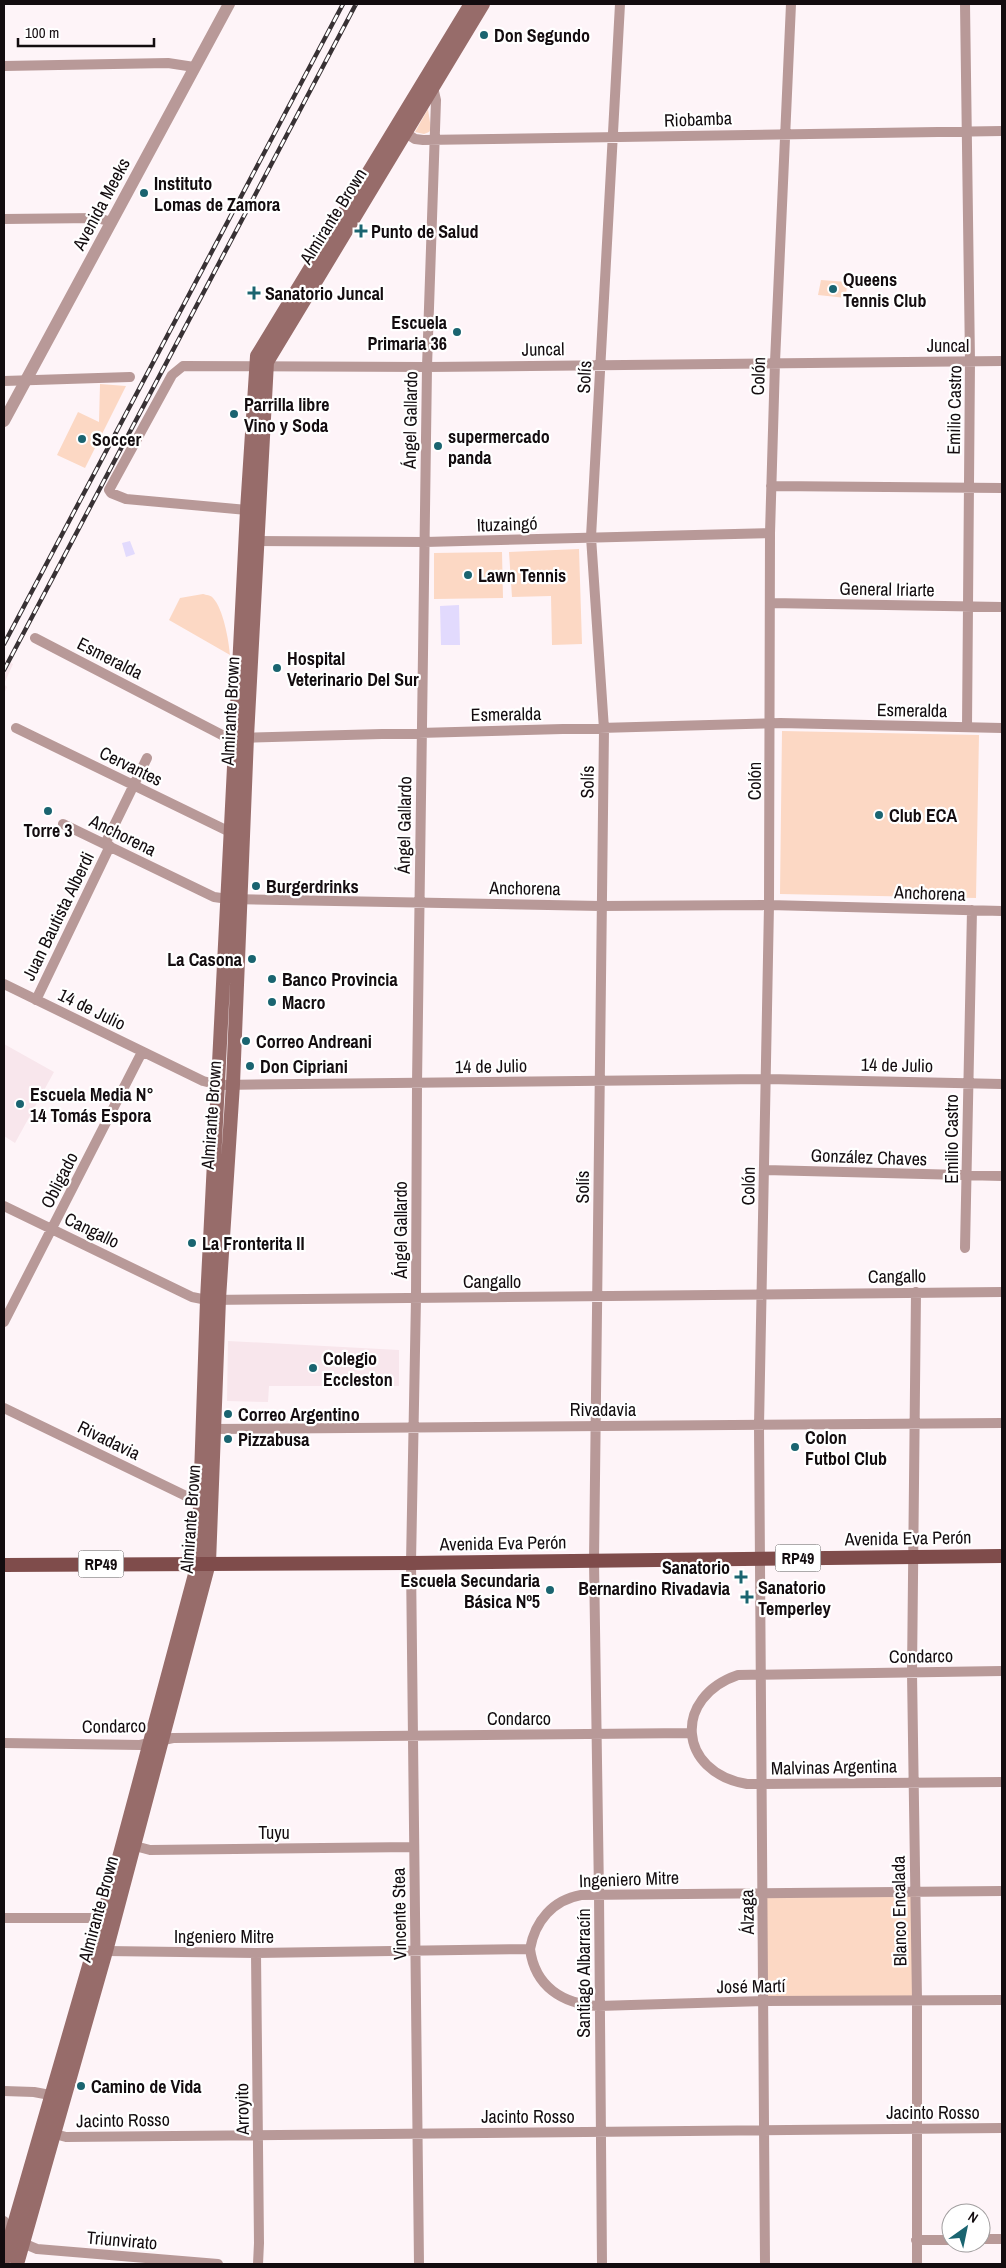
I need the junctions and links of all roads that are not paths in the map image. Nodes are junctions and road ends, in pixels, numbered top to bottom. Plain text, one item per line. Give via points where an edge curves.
1 (229, 4) edge
2 (471, 4) edge
3 (483, 4) edge
4 (620, 4) edge
5 (791, 4) edge
6 (965, 4) edge
7 (4, 66) edge
8 (194, 67) junction
9 (434, 87) junction
10 (402, 131) junction
11 (966, 131) junction
12 (1002, 132) edge
13 (786, 133) junction
14 (613, 138) junction
15 (435, 139) junction
16 (4, 219) edge
17 (112, 222) junction
18 (970, 361) junction
19 (1002, 361) edge
20 (775, 362) junction
21 (600, 365) junction
22 (261, 367) junction
23 (427, 367) junction
24 (130, 377) dead end
25 (26, 380) junction
26 (4, 381) edge
27 (4, 421) edge
28 (772, 486) junction
29 (969, 488) junction
30 (1002, 488) edge
31 (247, 510) junction
32 (770, 533) junction
33 (592, 537) junction
34 (252, 541) junction
35 (425, 542) junction
36 (770, 603) junction
37 (1002, 607) edge
38 (968, 608) junction
39 (35, 638) dead end
40 (770, 723) junction
41 (967, 727) junction
42 (16, 728) dead end
43 (1002, 728) edge
44 (604, 729) junction
45 (421, 732) junction
46 (241, 738) junction
47 (147, 758) dead end
48 (134, 786) junction
49 (63, 824) dead end
50 (232, 833) junction
51 (108, 845) junction
52 (234, 899) junction
53 (419, 902) junction
54 (769, 905) junction
55 (601, 906) junction
56 (972, 910) junction
57 (1002, 910) edge
58 (4, 984) edge
59 (36, 1000) junction
60 (142, 1052) junction
61 (767, 1079) junction
62 (598, 1081) junction
63 (967, 1083) junction
64 (226, 1084) junction
65 (416, 1084) junction
66 (1002, 1084) edge
67 (765, 1170) junction
68 (967, 1176) junction
69 (1002, 1176) edge
70 (4, 1206) edge
71 (52, 1229) junction
72 (965, 1248) dead end
73 (916, 1292) junction
74 (1002, 1292) edge
75 (762, 1294) junction
76 (598, 1297) junction
77 (416, 1298) junction
78 (213, 1299) junction
79 (4, 1322) edge
80 (4, 1408) edge
81 (913, 1423) junction
82 (1002, 1423) edge
83 (413, 1426) junction
84 (595, 1426) junction
85 (758, 1426) junction
86 (209, 1429) junction
87 (200, 1500) junction
88 (914, 1556) junction
89 (1002, 1556) edge
90 (758, 1558) junction
91 (594, 1561) junction
92 (203, 1563) junction
93 (411, 1563) junction
94 (4, 1565) edge
95 (1002, 1671) edge
96 (912, 1673) junction
97 (760, 1674) junction
98 (690, 1733) junction
99 (597, 1734) junction
100 (412, 1735) junction
101 (157, 1741) junction
102 (4, 1743) edge
103 (913, 1782) junction
104 (1002, 1782) edge
105 (762, 1784) junction
106 (135, 1846) junction
107 (414, 1848) junction
108 (916, 1891) junction
109 (1002, 1891) edge
110 (763, 1892) junction
111 (599, 1894) junction
112 (4, 1918) edge
113 (102, 1921) junction
114 (530, 1949) junction
115 (416, 1950) junction
116 (106, 1951) junction
117 (256, 1953) junction
118 (917, 2000) junction
119 (1002, 2000) edge
120 (764, 2001) junction
121 (598, 2006) junction
122 (4, 2092) edge
123 (50, 2095) junction
124 (917, 2128) junction
125 (1002, 2128) edge
126 (764, 2130) junction
127 (418, 2132) junction
128 (601, 2132) junction
129 (54, 2134) junction
130 (258, 2135) junction
131 (7, 2227) edge
132 (916, 2240) junction
133 (941, 2240) edge
134 (24, 2244) junction
135 (4, 2259) edge
136 (123, 2260) edge
137 (18, 2264) edge
138 (218, 2264) edge
139 (258, 2264) edge
140 (419, 2264) edge
141 (602, 2264) edge
142 (765, 2264) edge
143 (917, 2264) edge

1 - 8 street, Avenida Meeks
2 - 10 main road, Almirante Brown
3 - 9 main road, Almirante Brown
4 - 14 street, Solís
5 - 13 street, Colón
6 - 11 street, Emilio Castro
7 - 8 street via 168,63
8 - 17 street, Avenida Meeks
9 - 10 main road, Almirante Brown
9 - 15 street, Ángel Gallardo
10 - 15 street, Riobamba via 415,139
10 - 22 main road, Almirante Brown
11 - 12 street, Riobamba
11 - 13 street, Riobamba
11 - 18 street, Emilio Castro
13 - 14 street, Riobamba
13 - 20 street, Colón
14 - 15 street, Riobamba
14 - 21 street, Solís
15 - 23 street, Ángel Gallardo
16 - 17 street via 97,218
17 - 25 street, Avenida Meeks
18 - 19 street, Juncal
18 - 20 street, Juncal
18 - 29 street, Emilio Castro
20 - 21 street, Juncal
20 - 28 street, Colón
21 - 23 street, Juncal
21 - 33 street, Solís
22 - 23 street, Juncal
22 - 31 main road, Almirante Brown
22 - 31 street, Juncal via 184,366 175,371 109,490 111,494 126,499
22 - 34 main road, Almirante Brown
23 - 35 street, Ángel Gallardo
24 - 25 street
25 - 26 street
25 - 27 street, Avenida Meeks
28 - 29 street
28 - 32 street, Colón
29 - 30 street
29 - 38 street, Emilio Castro
31 - 34 main road, Almirante Brown
32 - 33 street, Ituzaingó
32 - 36 street, Colón
33 - 35 street, Ituzaingó
33 - 44 street, Solís
34 - 35 street, Ituzaingó
34 - 46 main road, Almirante Brown
35 - 45 street, Ángel Gallardo
36 - 38 street, General Iriarte
36 - 40 street, Colón
37 - 38 street, General Iriarte
38 - 41 street, Emilio Castro
39 - 46 street, Esmeralda via 222,735
40 - 41 street, Esmeralda
40 - 44 street, Esmeralda
40 - 54 street, Colón
41 - 43 street, Esmeralda
42 - 48 street, Cervantes
44 - 45 street, Esmeralda
44 - 55 street, Solís
45 - 46 street, Esmeralda
45 - 53 street, Ángel Gallardo
46 - 50 main road, Almirante Brown
46 - 52 main road, Almirante Brown
47 - 48 street, Juan Bautista Alberdi
48 - 50 street, Cervantes
48 - 51 street, Juan Bautista Alberdi
49 - 51 street, Anchorena
50 - 52 main road, Almirante Brown
51 - 52 street, Anchorena via 214,897
51 - 59 street, Juan Bautista Alberdi
52 - 53 street, Anchorena
52 - 64 main road, Almirante Brown
53 - 55 street, Anchorena
53 - 65 street, Ángel Gallardo
54 - 55 street, Anchorena
54 - 56 street, Anchorena
54 - 61 street, Colón
55 - 62 street, Solís
56 - 57 street, Anchorena
56 - 63 street, Emilio Castro
58 - 59 street, 14 de Julio
59 - 60 street, 14 de Julio
60 - 64 street, 14 de Julio via 203,1081
60 - 71 street, Obligado
61 - 62 street, 14 de Julio
61 - 63 street, 14 de Julio
61 - 67 street, Colón
62 - 65 street, 14 de Julio
62 - 76 street, Solís
63 - 66 street, 14 de Julio
63 - 68 street, Emilio Castro
64 - 65 street, 14 de Julio
64 - 78 main road, Almirante Brown
65 - 77 street, Ángel Gallardo
67 - 68 street, González Chaves
67 - 75 street, Colón
68 - 69 street, González Chaves
68 - 72 street, Emilio Castro
70 - 71 street, Cangallo
71 - 78 street, Cangallo via 192,1297
71 - 79 street, Obligado
73 - 74 street, Cangallo
73 - 75 street, Cangallo
73 - 81 street
75 - 76 street, Cangallo
75 - 85 street, Colón
76 - 77 street, Cangallo
76 - 84 street, Solís
77 - 78 street, Cangallo
77 - 83 street, Ángel Gallardo
78 - 86 main road, Almirante Brown
80 - 87 street, Rivadavia
81 - 82 street, Rivadavia
81 - 85 street, Rivadavia
81 - 88 street
83 - 84 street, Rivadavia
83 - 86 street, Rivadavia
83 - 93 street, Ángel Gallardo
84 - 85 street, Rivadavia
84 - 91 street, Solís
85 - 90 street, Colón
86 - 87 main road, Almirante Brown
86 - 92 main road, Almirante Brown
87 - 92 main road, Almirante Brown
88 - 89 main road, Avenida Eva Perón / RP49
88 - 90 main road, Avenida Eva Perón / RP49
88 - 96 street, Blanco Encalada
90 - 91 main road, Avenida Eva Perón / RP49
90 - 97 street, Álzaga
91 - 93 main road, Avenida Eva Perón / RP49
91 - 99 street, Santiago Albarracín
92 - 93 main road, Avenida Eva Perón / RP49
92 - 94 main road, Avenida Eva Perón / RP49
92 - 101 main road, Almirante Brown
93 - 100 street, Vincente Stea
95 - 96 street, Condarco
96 - 97 street, Condarco
96 - 103 street, Blanco Encalada
97 - 98 street, Condarco via 738,1675 711,1690 698,1708
97 - 105 street, Álzaga
98 - 99 street, Condarco
98 - 105 street, Malvinas Argentina via 697,1752 711,1769 733,1781
99 - 100 street, Condarco
99 - 111 street, Santiago Albarracín
100 - 101 street, Condarco
100 - 107 street, Vincente Stea
101 - 102 street, Condarco via 140,1745
101 - 106 main road, Almirante Brown
101 - 113 main road, Almirante Brown
103 - 104 street, Malvinas Argentina
103 - 105 street, Malvinas Argentina
103 - 108 street, Blanco Encalada
105 - 110 street, Álzaga
106 - 107 street, Tuyu via 150,1850
106 - 116 main road, Almirante Brown
107 - 115 street, Vincente Stea
108 - 109 street, Ingeniero Mitre
108 - 110 street, Ingeniero Mitre
108 - 118 street, Blanco Encalada
110 - 111 street, Ingeniero Mitre
110 - 120 street, Álzaga
111 - 114 street, Ingeniero Mitre via 570,1897 554,1906 535,1931
111 - 121 street, Santiago Albarracín
112 - 113 street via 90,1918
113 - 123 main road, Almirante Brown
114 - 115 street, Ingeniero Mitre
114 - 121 street, José Martí via 533,1966 558,1995 578,2004
115 - 117 street, Ingeniero Mitre
115 - 127 street, Vincente Stea
116 - 117 street, Ingeniero Mitre
116 - 129 main road, Almirante Brown
117 - 130 street, Arroyito
118 - 119 street, José Martí
118 - 120 street, José Martí
118 - 124 street, Blanco Encalada
120 - 121 street, José Martí
120 - 126 street, Álzaga
121 - 128 street, Santiago Albarracín
122 - 123 street
123 - 131 main road, Almirante Brown
124 - 125 street, Jacinto Rosso
124 - 126 street, Jacinto Rosso
124 - 132 street, Blanco Encalada
126 - 128 street, Jacinto Rosso
126 - 142 street, Álzaga
127 - 128 street, Jacinto Rosso
127 - 130 street, Jacinto Rosso
127 - 140 street, Vincente Stea
128 - 141 street, Santiago Albarracín
129 - 130 street, Jacinto Rosso via 66,2137
129 - 134 main road, Almirante Brown
130 - 139 street, Arroyito
131 - 134 street
131 - 135 main road, Almirante Brown
132 - 133 street
132 - 143 street, Blanco Encalada
134 - 136 street, Triunvirato via 37,2249
134 - 137 main road, Almirante Brown
136 - 138 street, Triunvirato

